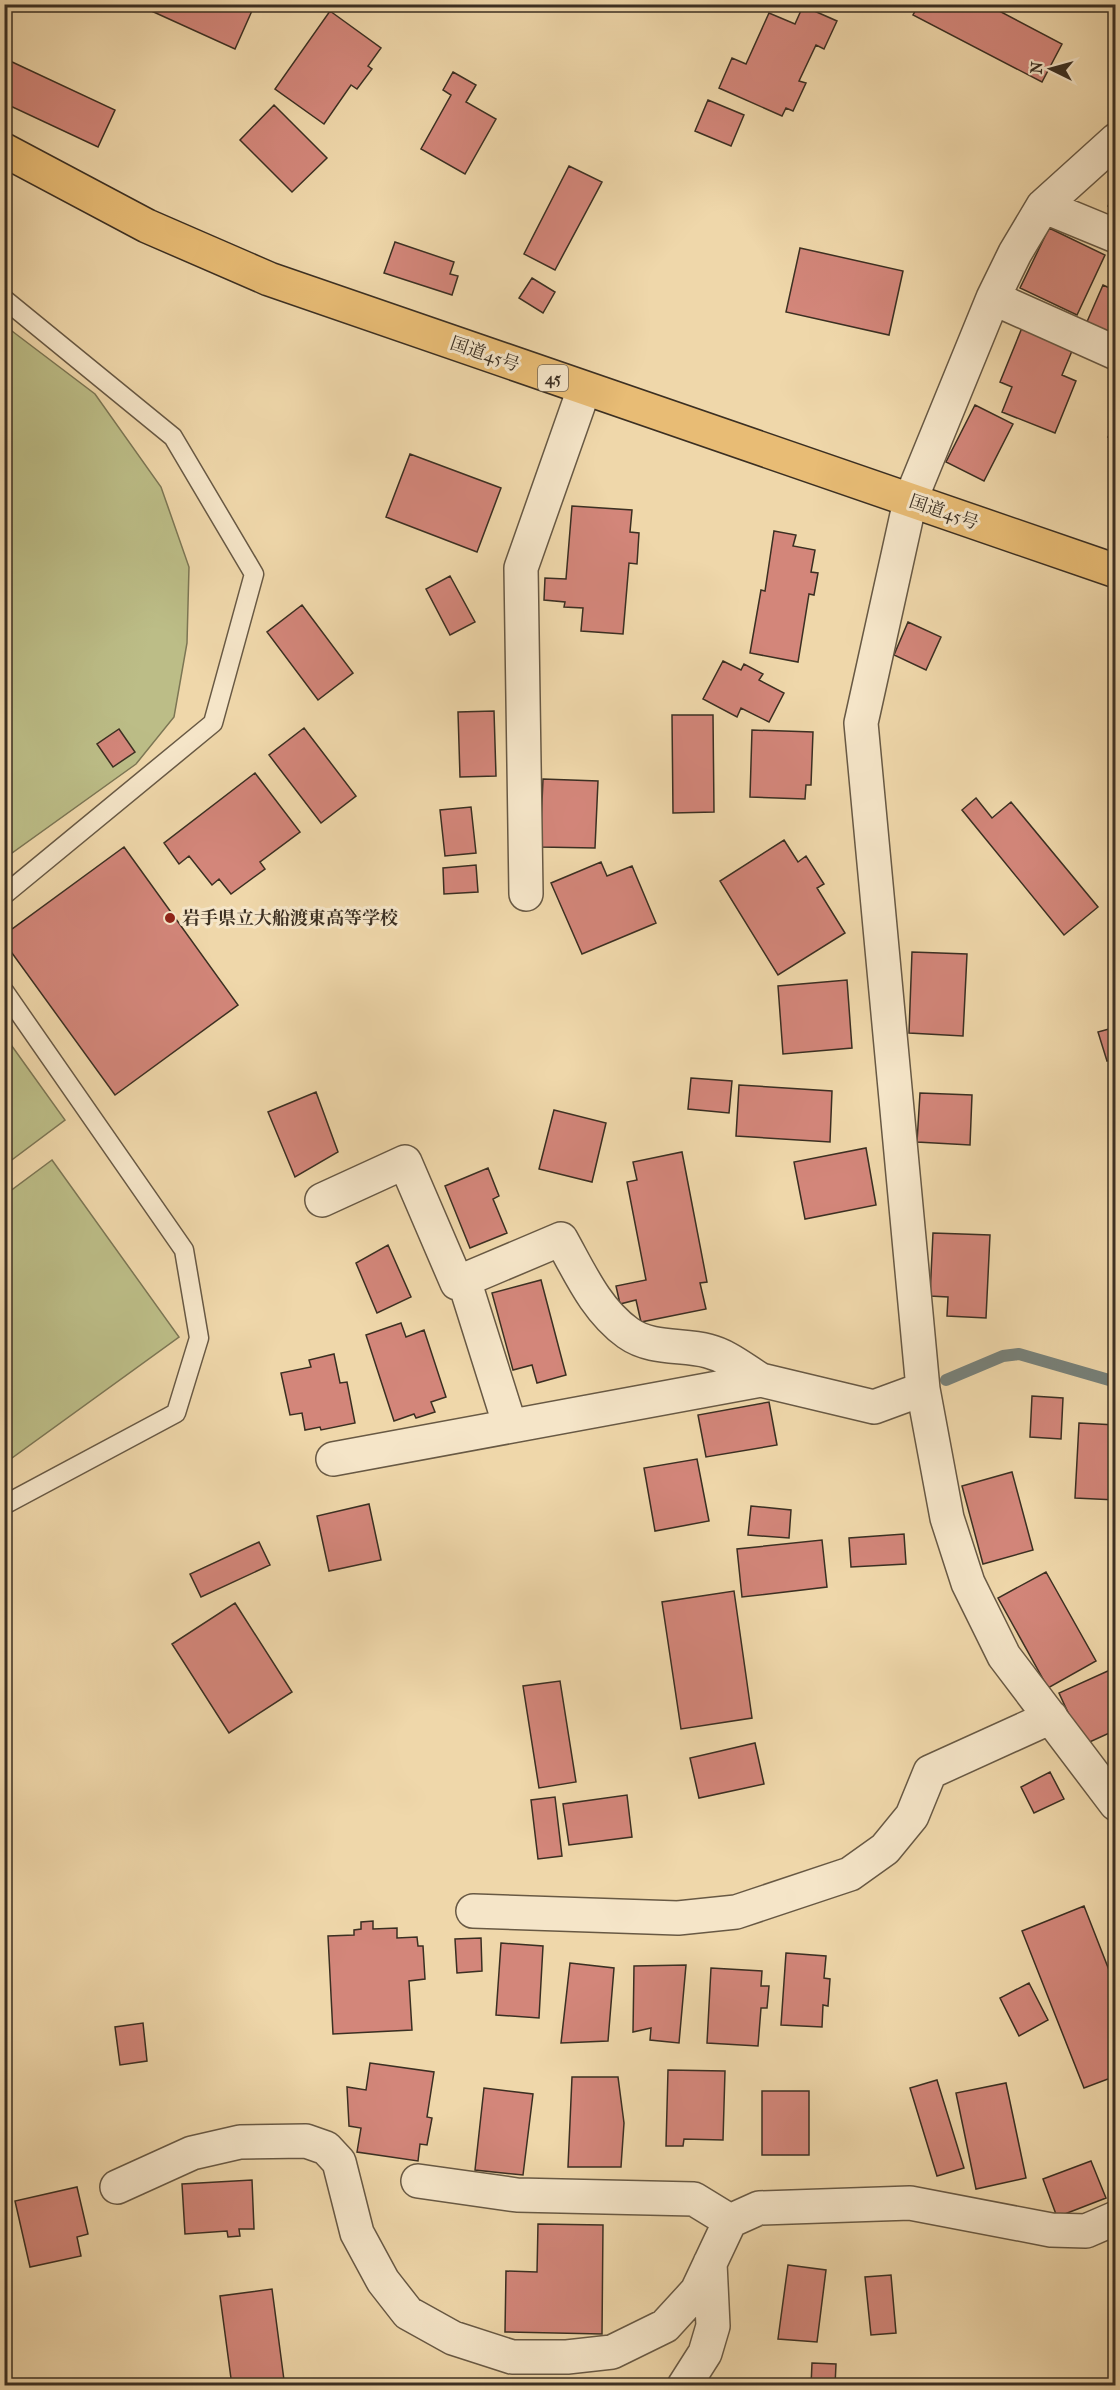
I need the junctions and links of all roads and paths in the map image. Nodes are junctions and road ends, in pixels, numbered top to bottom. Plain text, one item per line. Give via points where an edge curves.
1 (1116, 140) edge
2 (4, 150) edge
3 (1043, 206) junction
4 (1116, 236) edge
5 (993, 298) junction
6 (4, 299) edge
7 (1116, 352) edge
8 (584, 389) junction
9 (910, 501) junction
10 (1116, 571) edge
11 (526, 894) dead end
12 (4, 895) edge
13 (4, 991) edge
14 (322, 1200) dead end
15 (464, 1280) junction
16 (761, 1380) junction
17 (923, 1389) junction
18 (510, 1426) junction
19 (333, 1459) dead end
20 (4, 1505) edge
21 (1051, 1718) junction
22 (1116, 1804) edge
23 (473, 1911) dead end
24 (418, 2181) dead end
25 (117, 2187) dead end
26 (1116, 2218) edge
27 (730, 2222) junction
28 (710, 2263) junction
29 (684, 2385) edge

1 - 3 street
2 - 8 highway, 国道45号 / 45 via 147,226 269,279
3 - 4 street
3 - 5 street
5 - 7 street
5 - 9 street
6 - 12 lane via 173,437 254,574 213,723
8 - 9 highway, 国道45号 / 45
8 - 11 street via 521,568
9 - 10 highway, 国道45号 / 45
9 - 17 street via 861,723
13 - 20 lane via 184,1250 199,1338 177,1413
14 - 15 street via 405,1162 457,1283
15 - 16 street via 561,1239 600,1307 629,1334 661,1346 721,1354
15 - 18 street
16 - 17 street via 874,1407
16 - 18 street
17 - 21 street via 947,1518 968,1583 1004,1656
18 - 19 street
21 - 22 street
21 - 23 street via 930,1772 912,1816 885,1849 850,1874 736,1912 678,1918
24 - 27 street via 517,2195 694,2199
25 - 28 street via 192,2153 240,2142 306,2141 326,2148 339,2162 357,2233 383,2281 408,2313 453,2338 512,2357 612,2352 665,2326 697,2291
26 - 27 street via 1086,2231 1051,2230 910,2203 759,2208
27 - 28 street
28 - 29 street via 712,2326 705,2353

